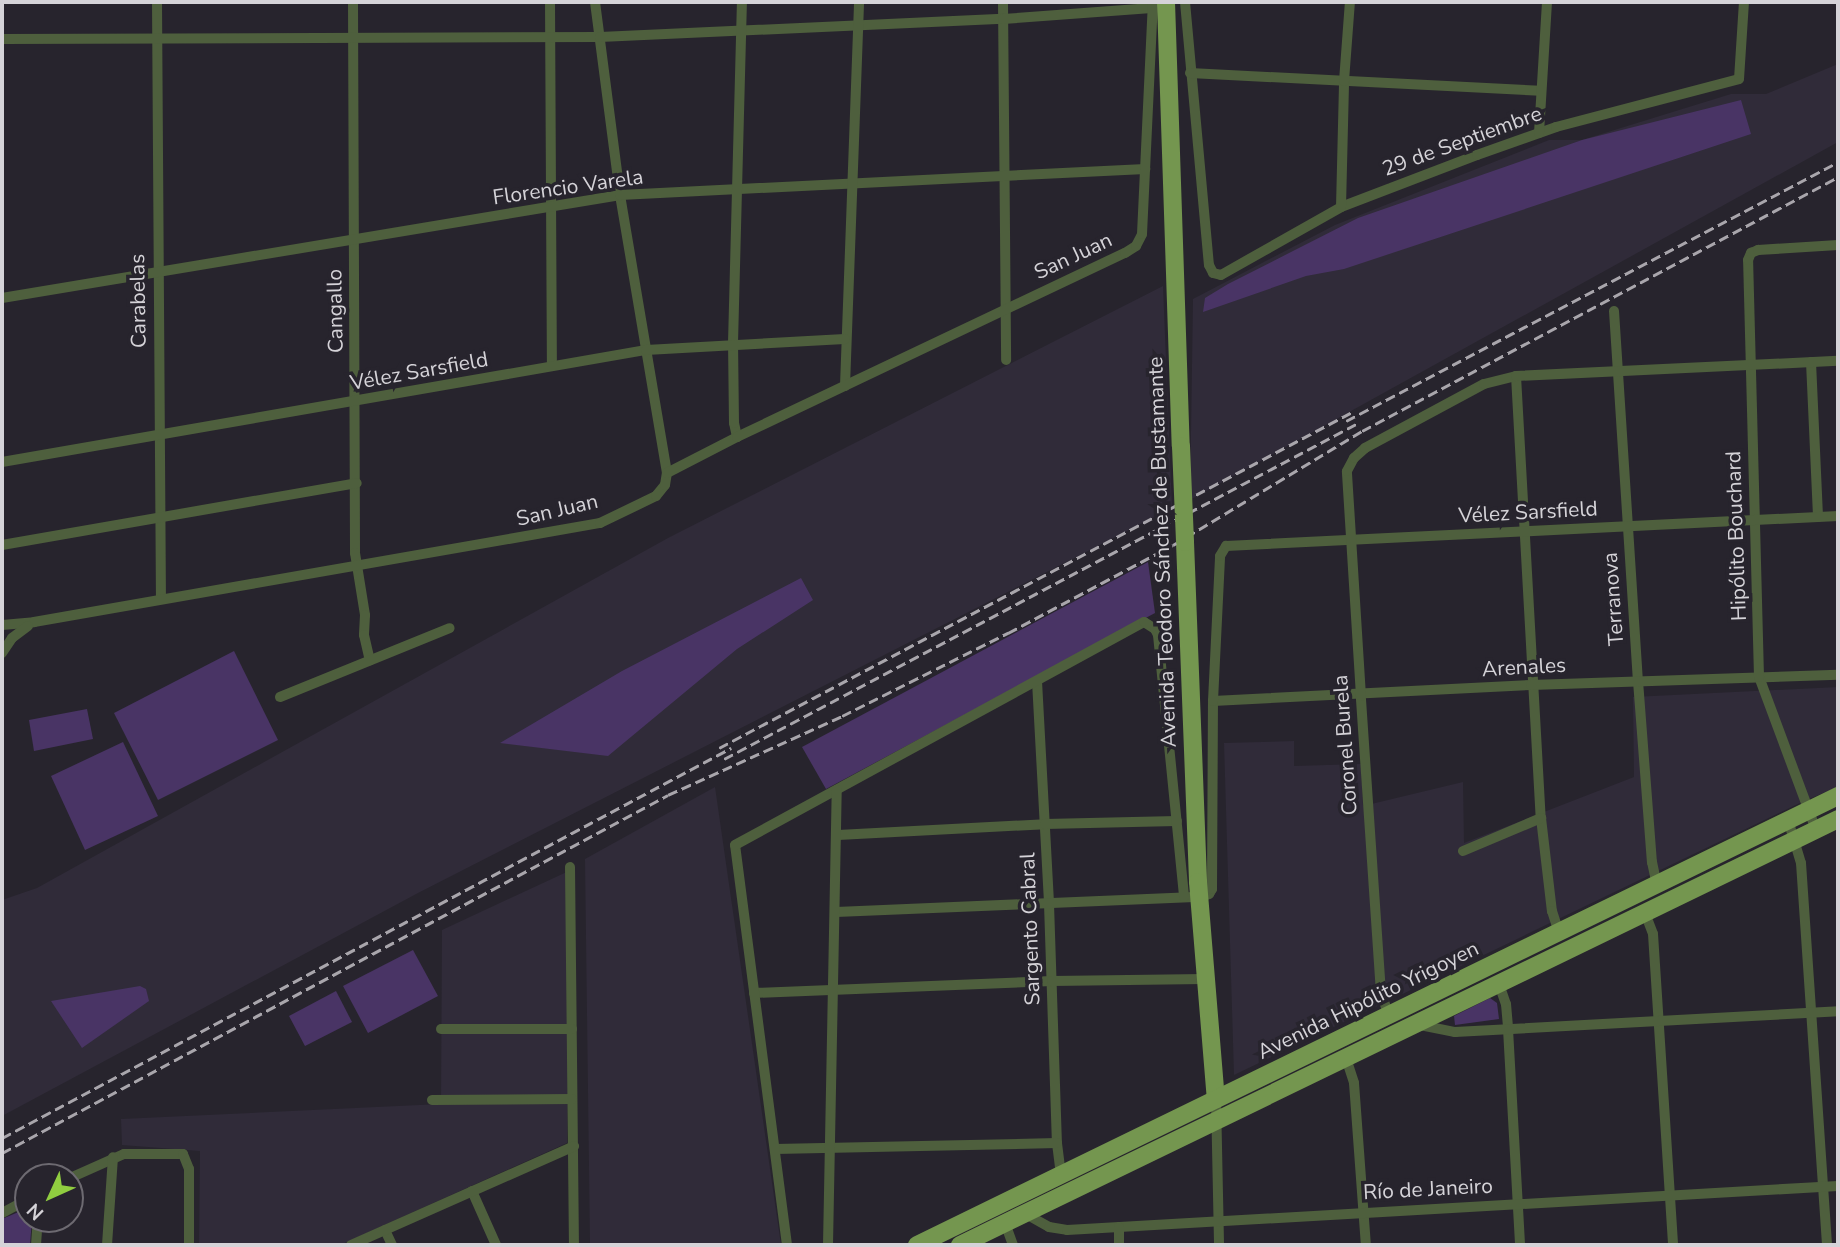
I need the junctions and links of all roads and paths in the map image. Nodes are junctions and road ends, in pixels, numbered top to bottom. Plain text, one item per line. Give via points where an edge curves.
1 (157, 2) edge
2 (353, 2) edge
3 (550, 2) edge
4 (595, 2) edge
5 (742, 2) edge
6 (859, 2) edge
7 (1003, 2) edge
8 (1185, 2) edge
9 (1350, 2) edge
10 (1547, 2) edge
11 (1744, 2) edge
12 (1157, 4) edge
13 (1003, 19) junction
14 (858, 24) junction
15 (742, 31) junction
16 (551, 36) junction
17 (600, 37) junction
18 (2, 39) edge
19 (353, 39) junction
20 (157, 40) junction
21 (1190, 73) junction
22 (1344, 81) junction
23 (1540, 91) junction
24 (1539, 133) junction
25 (1145, 169) junction
26 (1004, 174) junction
27 (851, 183) junction
28 (737, 188) junction
29 (620, 195) junction
30 (550, 207) junction
31 (1341, 207) junction
32 (353, 240) junction
33 (1838, 245) edge
34 (157, 273) junction
35 (2, 298) edge
36 (1004, 309) junction
37 (1614, 311) dead end
38 (845, 340) junction
39 (733, 344) junction
40 (646, 350) junction
41 (1006, 360) dead end
42 (1838, 361) edge
43 (1811, 362) junction
44 (552, 365) junction
45 (1750, 365) junction
46 (1619, 371) junction
47 (1516, 376) junction
48 (845, 386) junction
49 (356, 402) junction
50 (159, 433) junction
51 (737, 437) junction
52 (2, 462) edge
53 (667, 473) junction
54 (357, 483) junction
55 (1838, 516) edge
56 (1818, 517) junction
57 (159, 518) junction
58 (1756, 521) junction
59 (1627, 526) junction
60 (1524, 531) junction
61 (1351, 539) junction
62 (2, 545) edge
63 (358, 566) junction
64 (161, 599) junction
65 (34, 622) junction
66 (2, 625) edge
67 (450, 628) dead end
68 (2, 653) edge
69 (370, 660) junction
70 (1838, 675) edge
71 (1759, 677) junction
72 (1037, 681) junction
73 (1638, 681) junction
74 (1531, 685) junction
75 (1361, 696) junction
76 (280, 697) dead end
77 (1213, 701) junction
78 (837, 790) junction
79 (1838, 796) edge
80 (1809, 810) junction
81 (1541, 818) junction
82 (1838, 819) edge
83 (1788, 820) junction
84 (1177, 821) junction
85 (1045, 824) junction
86 (1816, 830) junction
87 (838, 835) junction
88 (1796, 841) junction
89 (1463, 851) dead end
90 (570, 867) dead end
91 (1657, 885) junction
92 (1193, 897) junction
93 (1049, 904) junction
94 (836, 912) junction
95 (1645, 913) junction
96 (1559, 932) junction
97 (1204, 979) junction
98 (1052, 981) junction
99 (1499, 984) junction
100 (834, 989) junction
101 (754, 993) junction
102 (1838, 1011) edge
103 (1811, 1013) junction
104 (1389, 1016) junction
105 (1659, 1022) junction
106 (1415, 1024) junction
107 (441, 1029) dead end
108 (572, 1029) junction
109 (1508, 1029) junction
110 (1346, 1058) junction
111 (572, 1099) junction
112 (1216, 1099) junction
113 (432, 1100) dead end
114 (1218, 1119) junction
115 (1056, 1143) junction
116 (574, 1146) junction
117 (830, 1146) junction
118 (775, 1149) junction
119 (113, 1157) junction
120 (84, 1171) edge
121 (1061, 1175) junction
122 (1838, 1186) edge
123 (1824, 1187) junction
124 (472, 1191) junction
125 (1670, 1195) junction
126 (1518, 1204) junction
127 (1364, 1212) junction
128 (1024, 1213) junction
129 (1219, 1220) junction
130 (1005, 1223) junction
131 (1119, 1227) junction
132 (385, 1230) junction
133 (107, 1245) edge
134 (189, 1245) edge
135 (351, 1245) edge
136 (391, 1245) edge
137 (496, 1245) edge
138 (574, 1245) edge
139 (787, 1245) edge
140 (828, 1245) edge
141 (917, 1245) edge
142 (960, 1245) edge
143 (1013, 1245) edge
144 (1119, 1245) edge
145 (1219, 1245) edge
146 (1366, 1245) edge
147 (1520, 1245) edge
148 (1673, 1245) edge
149 (1828, 1245) edge

1 - 20 street, Carabelas
2 - 19 street, Cangallo
3 - 16 street
4 - 17 street
5 - 15 street
6 - 14 street
7 - 13 street
8 - 21 street
9 - 22 street
10 - 23 street
11 - 24 street, 29 de Septiembre via 1739,79
12 - 13 street
12 - 25 street
12 - 92 main road, Avenida Teodoro Sánchez de Bustamante, bridge via 1185,542
13 - 14 street
13 - 26 street
14 - 15 street
14 - 27 street
15 - 17 street
15 - 28 street
16 - 17 street
16 - 19 street
16 - 30 street
17 - 29 street
18 - 20 street
19 - 20 street
19 - 32 street, Cangallo
20 - 34 street, Carabelas
21 - 22 street
21 - 31 street, 29 de Septiembre via 1213,273 1226,273
22 - 23 street
22 - 31 street
23 - 24 street
24 - 31 street, 29 de Septiembre
25 - 26 street, Florencio Varela
25 - 36 street, San Juan via 1142,234 1136,246
26 - 27 street, Florencio Varela
26 - 36 street
27 - 28 street, Florencio Varela
27 - 38 street
28 - 29 street, Florencio Varela
28 - 39 street
29 - 30 street, Florencio Varela
29 - 40 street
30 - 32 street, Florencio Varela
30 - 44 street
32 - 34 street, Florencio Varela
32 - 49 street, Cangallo
33 - 45 street, Hipólito Bouchard via 1751,253
34 - 35 street, Florencio Varela
34 - 50 street, Carabelas
36 - 41 street
36 - 48 street, San Juan
37 - 46 street, Terranova
38 - 39 street, Vélez Sarsfield
38 - 48 street
39 - 40 street, Vélez Sarsfield
39 - 51 street
40 - 44 street, Vélez Sarsfield
40 - 53 street
42 - 43 street
43 - 45 street
43 - 56 street
44 - 49 street, Vélez Sarsfield
45 - 46 street
45 - 58 street, Hipólito Bouchard
46 - 47 street
46 - 59 street, Terranova
47 - 60 street
47 - 61 street, Coronel Burela via 1484,384 1354,458 1347,471
48 - 51 street, San Juan
49 - 50 street, Vélez Sarsfield
49 - 54 street, Cangallo
50 - 52 street, Vélez Sarsfield
50 - 57 street, Carabelas
51 - 53 street, San Juan
53 - 63 street, San Juan via 656,496 590,526
54 - 57 street
54 - 63 street, Cangallo
55 - 56 street, Vélez Sarsfield
56 - 58 street, Vélez Sarsfield
57 - 62 street
57 - 64 street, Carabelas
58 - 59 street, Vélez Sarsfield
58 - 71 street, Hipólito Bouchard
59 - 60 street, Vélez Sarsfield
59 - 73 street, Terranova
60 - 61 street, Vélez Sarsfield
60 - 74 street
61 - 75 street, Coronel Burela
61 - 77 street, Vélez Sarsfield via 1232,543 1222,551
63 - 64 street, San Juan
63 - 69 street, Cangallo
64 - 65 street, San Juan
65 - 66 street, San Juan
65 - 68 street
67 - 69 street
69 - 76 street
70 - 71 street, Arenales
71 - 73 street, Arenales
71 - 80 street, Hipólito Bouchard
72 - 78 street
72 - 84 street via 1137,623 1150,624 1158,635
72 - 85 street, Sargento Cabral
73 - 74 street, Arenales
73 - 91 street, Terranova
74 - 75 street, Arenales
74 - 81 street
75 - 77 street, Arenales
75 - 104 street, Coronel Burela via 1381,993
77 - 92 street via 1212,889
78 - 87 street
78 - 101 street via 736,845
79 - 80 main road, Avenida Hipólito Yrigoyen
80 - 83 main road, Avenida Hipólito Yrigoyen
80 - 86 street, Hipólito Bouchard
81 - 89 street
81 - 96 street via 1552,911
82 - 86 main road, Avenida Hipólito Yrigoyen
83 - 88 street
83 - 91 main road, Avenida Hipólito Yrigoyen
84 - 85 street
84 - 92 street
85 - 87 street
85 - 93 street, Sargento Cabral
86 - 88 main road, Avenida Hipólito Yrigoyen
87 - 94 street
88 - 95 main road, Avenida Hipólito Yrigoyen
88 - 103 street
90 - 108 street
91 - 96 main road, Avenida Hipólito Yrigoyen
92 - 93 street
92 - 97 main road, Avenida Teodoro Sánchez de Bustamante
93 - 94 street
93 - 98 street, Sargento Cabral
94 - 100 street
95 - 99 main road, Avenida Hipólito Yrigoyen
95 - 105 street via 1653,934
96 - 104 main road, Avenida Hipólito Yrigoyen
97 - 98 street
97 - 112 main road, Avenida Teodoro Sánchez de Bustamante
98 - 100 street
98 - 115 street, Sargento Cabral
99 - 106 main road, Avenida Hipólito Yrigoyen
99 - 109 street
100 - 101 street
100 - 117 street
101 - 118 street
102 - 103 street
103 - 105 street
103 - 123 street
104 - 112 main road, Avenida Hipólito Yrigoyen
105 - 109 street
105 - 125 street
106 - 109 street via 1455,1032
106 - 110 main road, Avenida Hipólito Yrigoyen
107 - 108 street
108 - 111 street
109 - 126 street
110 - 114 main road, Avenida Hipólito Yrigoyen
110 - 127 street via 1354,1083
111 - 113 street
111 - 116 street
112 - 114 street
112 - 121 main road, Avenida Hipólito Yrigoyen
114 - 128 main road, Avenida Hipólito Yrigoyen
114 - 129 street
115 - 117 street
115 - 121 street, Sargento Cabral
116 - 124 street
116 - 138 street
117 - 118 street
117 - 140 street
118 - 139 street
119 - 120 street
119 - 133 street
119 - 134 street via 177,1152 188,1160
121 - 141 main road, Avenida Hipólito Yrigoyen
122 - 123 street, Río de Janeiro
123 - 125 street, Río de Janeiro
123 - 149 street
124 - 132 street
124 - 137 street
125 - 126 street, Río de Janeiro
125 - 148 street
126 - 127 street, Río de Janeiro
126 - 147 street
127 - 129 street, Río de Janeiro
127 - 146 street
128 - 130 main road, Avenida Hipólito Yrigoyen
128 - 131 street, Río de Janeiro via 1049,1227 1067,1230
129 - 131 street, Río de Janeiro
129 - 145 street
130 - 142 main road, Avenida Hipólito Yrigoyen
130 - 143 street
131 - 144 street
132 - 135 street
132 - 136 street

